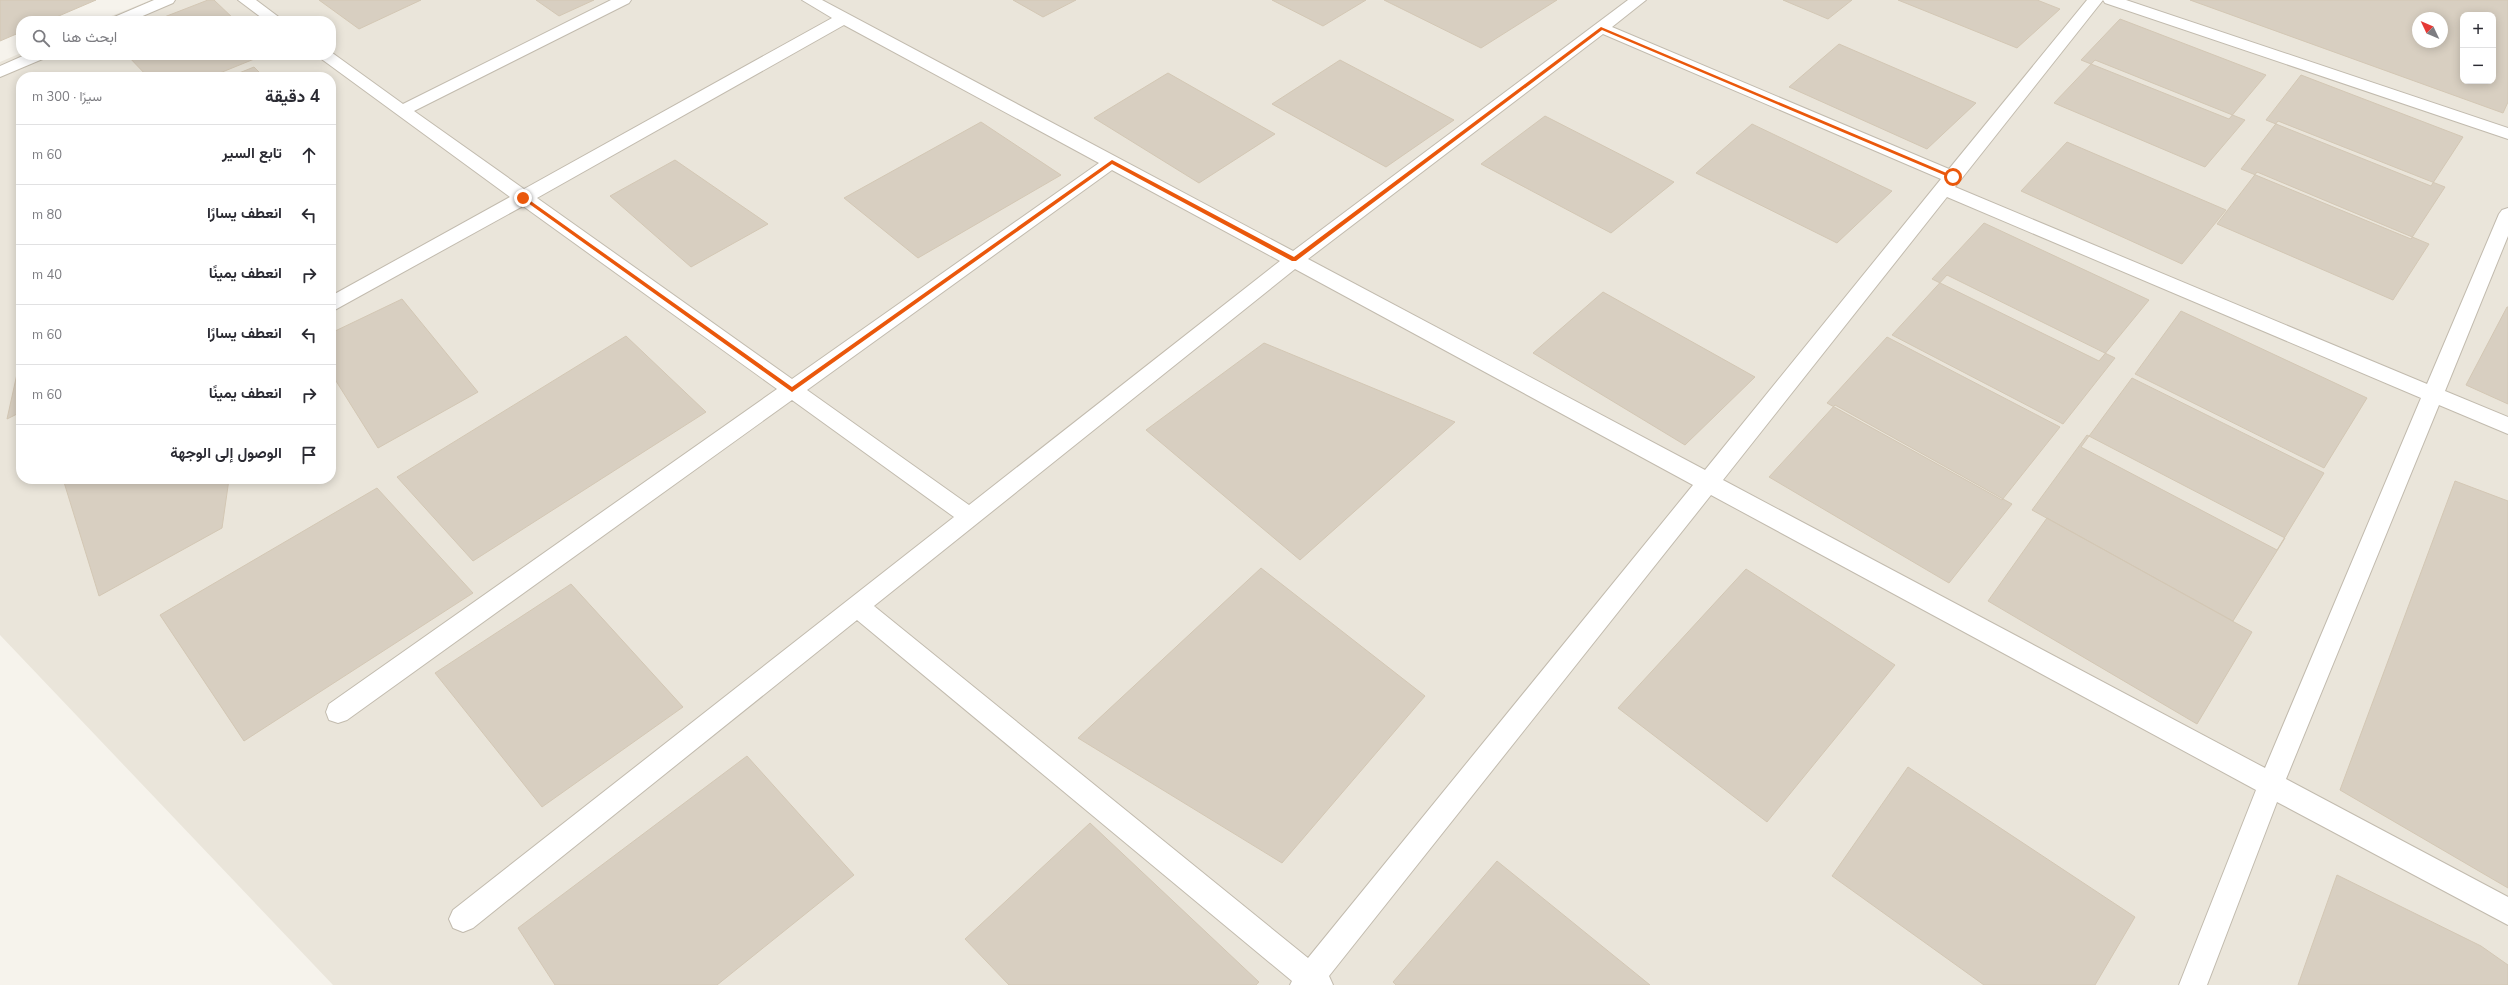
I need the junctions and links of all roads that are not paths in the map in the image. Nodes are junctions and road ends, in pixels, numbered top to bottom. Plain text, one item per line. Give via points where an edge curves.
1 (167, 0) edge
2 (246, 0) edge
3 (623, 0) edge
4 (810, 0) edge
5 (1638, 0) edge
6 (2095, 0) edge
7 (2111, 0) edge
8 (130, 16) edge
9 (269, 16) edge
10 (845, 18) junction
11 (1601, 28) junction
12 (28, 60) edge
13 (331, 60) edge
14 (0, 72) edge
15 (402, 111) junction
16 (2508, 134) edge
17 (1112, 162) junction
18 (1948, 183) junction
19 (523, 198) junction
20 (2508, 214) edge
21 (1294, 260) junction
22 (336, 302) edge
23 (792, 390) junction
24 (2433, 395) junction
25 (2508, 426) edge
26 (1708, 482) junction
27 (970, 517) junction
28 (857, 606) junction
29 (338, 712) dead end
30 (2271, 784) junction
31 (2508, 912) edge
32 (463, 919) dead end
33 (1311, 982) edge
34 (2193, 985) edge

1 - 8 street
2 - 9 street
3 - 15 street
4 - 10 street
5 - 11 street
6 - 18 street
7 - 16 street
10 - 17 street
10 - 19 street
11 - 18 street
11 - 21 street
12 - 14 street
13 - 15 street
15 - 19 street
17 - 21 street
17 - 23 street
18 - 24 street
18 - 26 street
19 - 22 street
19 - 23 street
20 - 24 street
21 - 26 street
21 - 27 street
23 - 27 street
23 - 29 street
24 - 25 street
24 - 30 street
26 - 30 street
26 - 33 street
27 - 28 street
28 - 32 street
28 - 33 street
30 - 31 street
30 - 34 street

